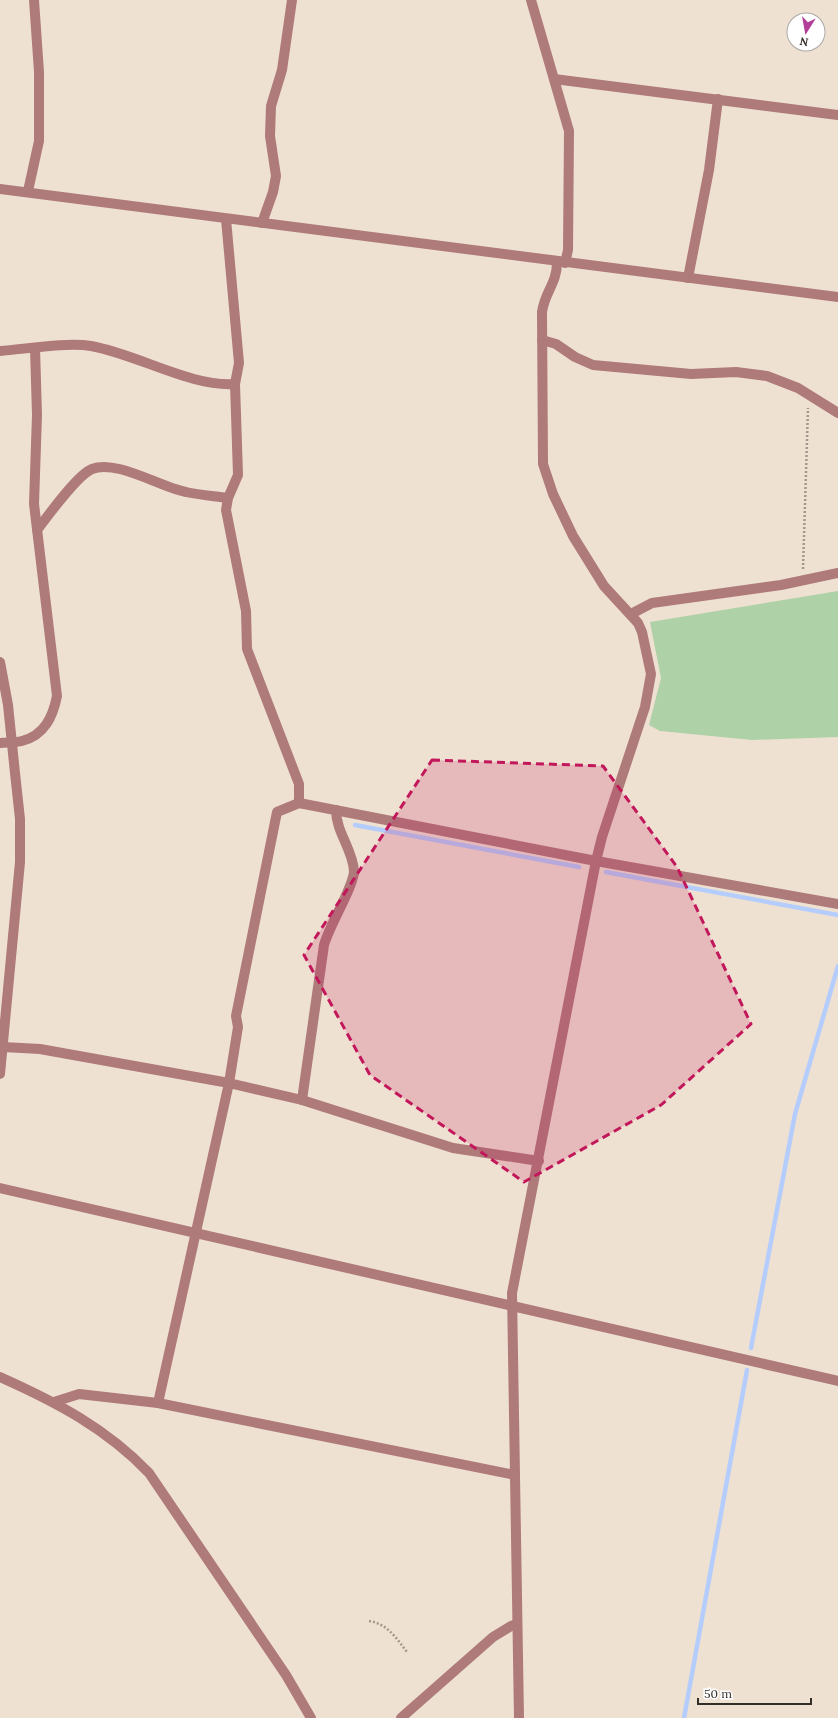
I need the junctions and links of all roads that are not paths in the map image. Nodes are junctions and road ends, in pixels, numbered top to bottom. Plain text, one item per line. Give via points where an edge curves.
1 (34, 0) edge
2 (292, 0) edge
3 (531, 0) edge
4 (554, 79) junction
5 (718, 99) junction
6 (838, 114) edge
7 (0, 189) edge
8 (28, 192) junction
9 (226, 219) junction
10 (262, 223) junction
11 (561, 262) junction
12 (688, 278) junction
13 (838, 298) edge
14 (542, 340) junction
15 (35, 348) junction
16 (0, 351) edge
17 (235, 384) junction
18 (838, 413) edge
19 (228, 498) junction
20 (37, 530) junction
21 (838, 573) edge
22 (631, 614) junction
23 (0, 662) edge
24 (12, 742) junction
25 (0, 743) edge
26 (299, 803) junction
27 (336, 810) junction
28 (596, 861) junction
29 (838, 904) edge
30 (3, 1047) junction
31 (0, 1074) edge
32 (229, 1083) junction
33 (302, 1100) junction
34 (538, 1161) junction
35 (0, 1188) edge
36 (196, 1233) junction
37 (512, 1306) junction
38 (0, 1377) edge
39 (838, 1381) edge
40 (54, 1402) junction
41 (158, 1403) junction
42 (515, 1475) junction
43 (517, 1624) junction
44 (311, 1718) edge
45 (401, 1718) edge
46 (519, 1718) edge

1 - 8 street via 39,72 39,141
2 - 10 street via 282,70 271,106 270,136 276,176
3 - 4 street
4 - 5 street
4 - 11 street via 569,131 568,250
5 - 6 street
5 - 12 street via 709,170
7 - 8 street
8 - 9 street
9 - 10 street
9 - 17 street via 238,363
10 - 11 street
11 - 12 street
11 - 14 street via 544,299
12 - 13 street
14 - 18 street via 556,344 593,365 691,374 722,372 767,376 811,396
14 - 22 street via 543,464 547,479 573,536 592,568 604,586
15 - 16 street
15 - 17 street via 91,346 204,381 222,385
15 - 20 street via 37,415 34,504
17 - 19 street via 238,475
19 - 20 street via 185,492 118,468 104,466 91,470 78,481
19 - 26 street via 226,510 246,611 247,649 299,784
20 - 24 street via 57,696 54,711 43,729 33,737
21 - 22 street via 802,582 652,603
22 - 28 street via 642,632 649,660 651,683
23 - 24 street
24 - 25 street
24 - 30 street via 20,819 20,862
26 - 27 street
26 - 32 street via 277,812 236,1016 238,1026
27 - 28 street
27 - 33 street via 336,820 354,872 324,945
28 - 29 street
28 - 34 street
30 - 31 street
30 - 32 street via 40,1049
32 - 33 street
32 - 36 street
33 - 34 street via 453,1148
34 - 37 street via 512,1293
35 - 36 street
36 - 37 street
36 - 41 street
37 - 39 street
37 - 42 street
38 - 40 street
40 - 41 street via 79,1394
40 - 44 street via 110,1438 149,1473 286,1675
41 - 42 street
42 - 43 street
43 - 45 street via 493,1637
43 - 46 street

